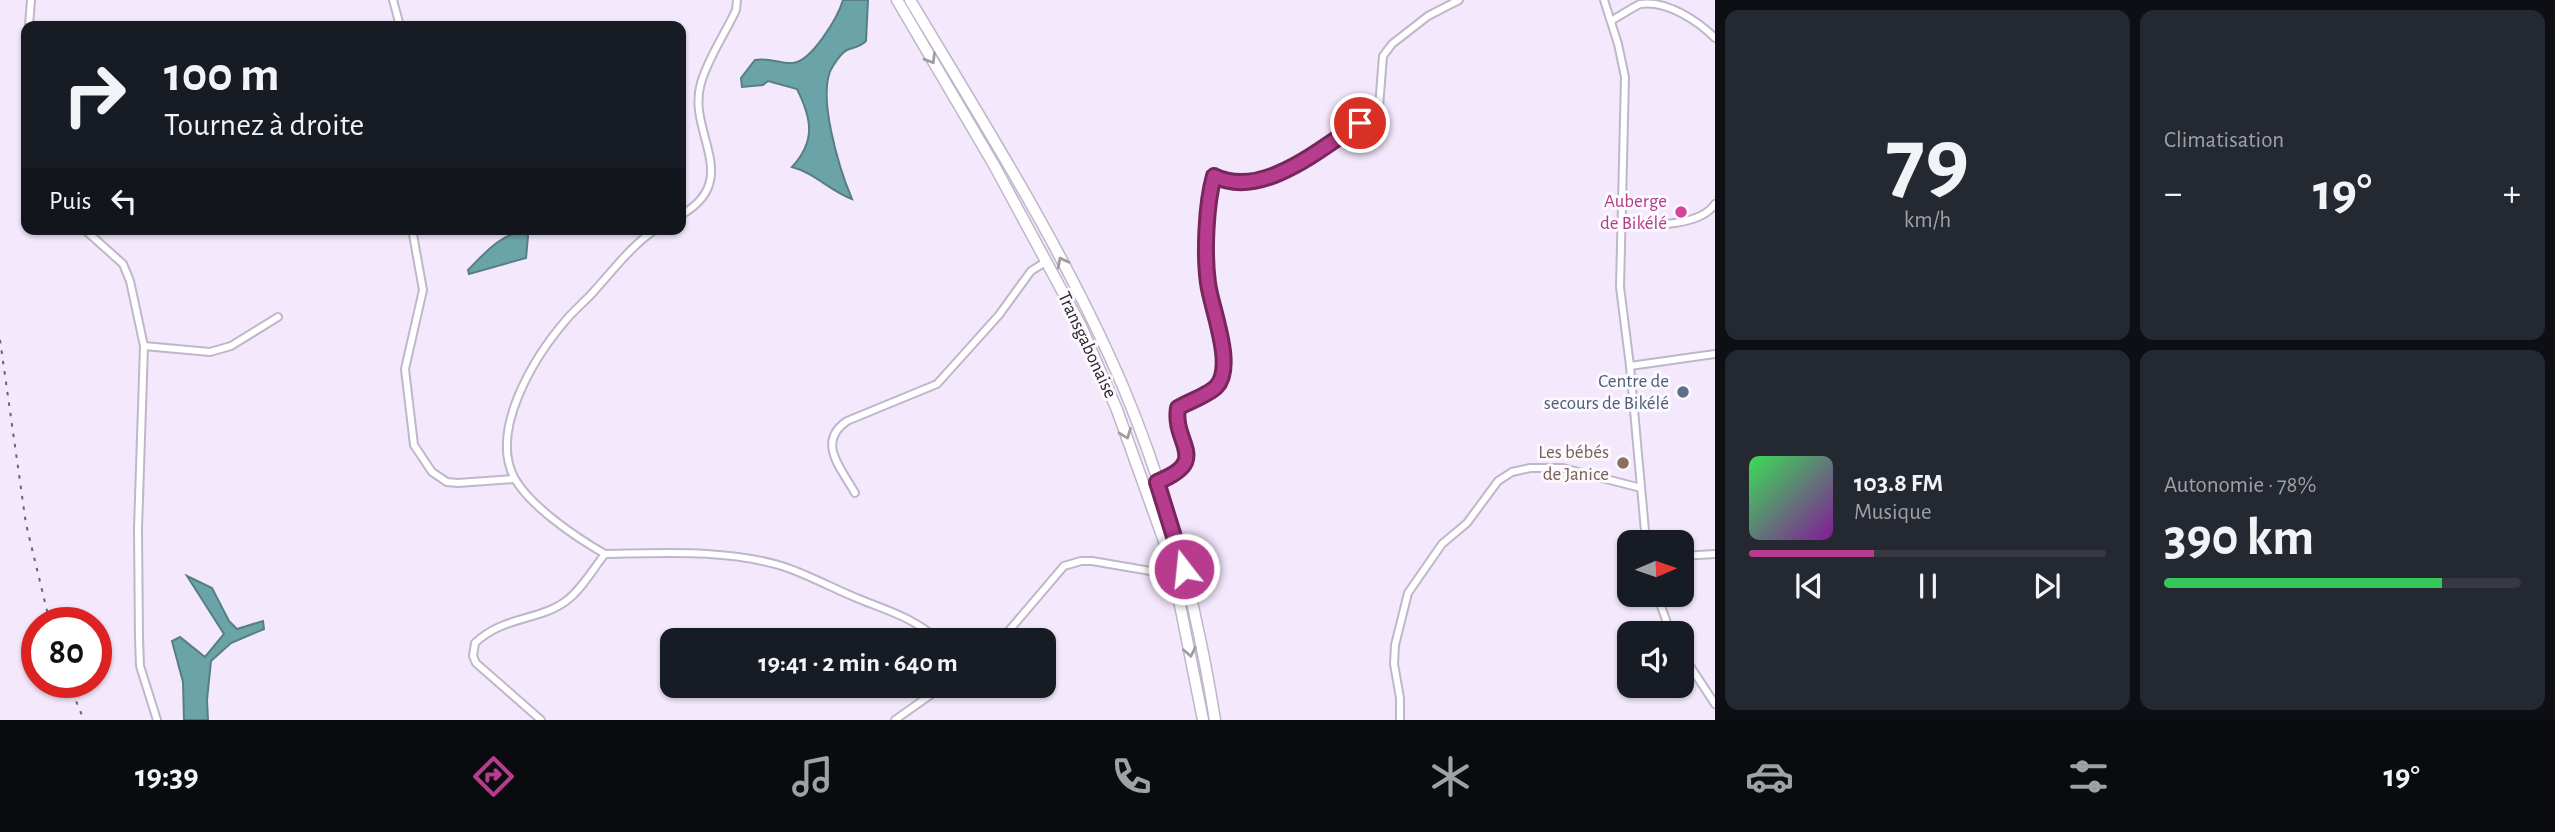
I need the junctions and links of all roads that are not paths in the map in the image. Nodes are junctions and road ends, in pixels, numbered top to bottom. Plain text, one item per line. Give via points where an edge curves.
1 (31, 0) edge
2 (393, 0) edge
3 (737, 0) edge
4 (897, 0) edge
5 (910, 0) edge
6 (1459, 0) edge
7 (1604, 0) edge
8 (29, 21) edge
9 (399, 21) edge
10 (1611, 21) junction
11 (1715, 38) edge
12 (1715, 204) edge
13 (686, 212) edge
14 (1620, 225) junction
15 (91, 235) edge
16 (413, 235) edge
17 (648, 235) edge
18 (1047, 261) junction
19 (278, 317) dead end
20 (144, 346) junction
21 (1715, 354) edge
22 (1630, 366) junction
23 (514, 479) junction
24 (1157, 482) junction
25 (1641, 488) junction
26 (855, 493) dead end
27 (1645, 530) edge
28 (605, 554) junction
29 (1715, 555) edge
30 (1694, 556) edge
31 (1174, 575) junction
32 (924, 628) edge
33 (1011, 628) edge
34 (1694, 672) edge
35 (926, 698) edge
36 (1715, 704) edge
37 (157, 720) edge
38 (541, 720) edge
39 (895, 720) edge
40 (1203, 720) edge
41 (1215, 720) edge
42 (1400, 720) edge

1 - 8 street
2 - 9 street
3 - 13 street via 701,84 710,183
4 -> 18 highway, Transgabonaise
24 -> 5 highway, Transgabonaise via 1125,390 1082,299 1022,186
6 - 24 street via 1428,16 1392,44 1384,56 1379,107 1360,123 1267,179 1237,183 1214,176 1208,198 1208,283 1224,361 1222,375 1216,387 1178,408 1186,461 1175,475
7 - 10 street
10 - 11 street via 1642,3 1660,3 1696,18
10 - 14 street via 1625,77
12 - 14 street via 1680,223
14 - 22 street via 1619,287
15 - 20 street via 122,264
16 - 23 street via 423,290 405,369 414,445 432,472 447,482
17 - 23 street via 565,320 532,369 507,431 507,458
18 - 26 street via 1031,271 999,316 937,383 837,428 832,451
18 -> 31 highway, Transgabonaise via 1112,398
19 - 20 street via 231,346 210,352
20 - 37 street via 139,638 140,666
21 - 22 street
22 - 25 street
23 - 28 street via 559,524
24 - 41 highway, Transgabonaise via 1191,598
25 - 27 street
25 - 42 street via 1563,468 1530,468 1498,481 1467,523 1442,544 1408,593 1395,645
28 - 32 street via 689,554 765,562 816,579
28 - 38 street via 566,602 496,628 475,643 476,663
29 - 30 street
31 - 33 street via 1092,561 1064,566
31 -> 40 highway, Transgabonaise
34 - 36 street
35 - 39 street

